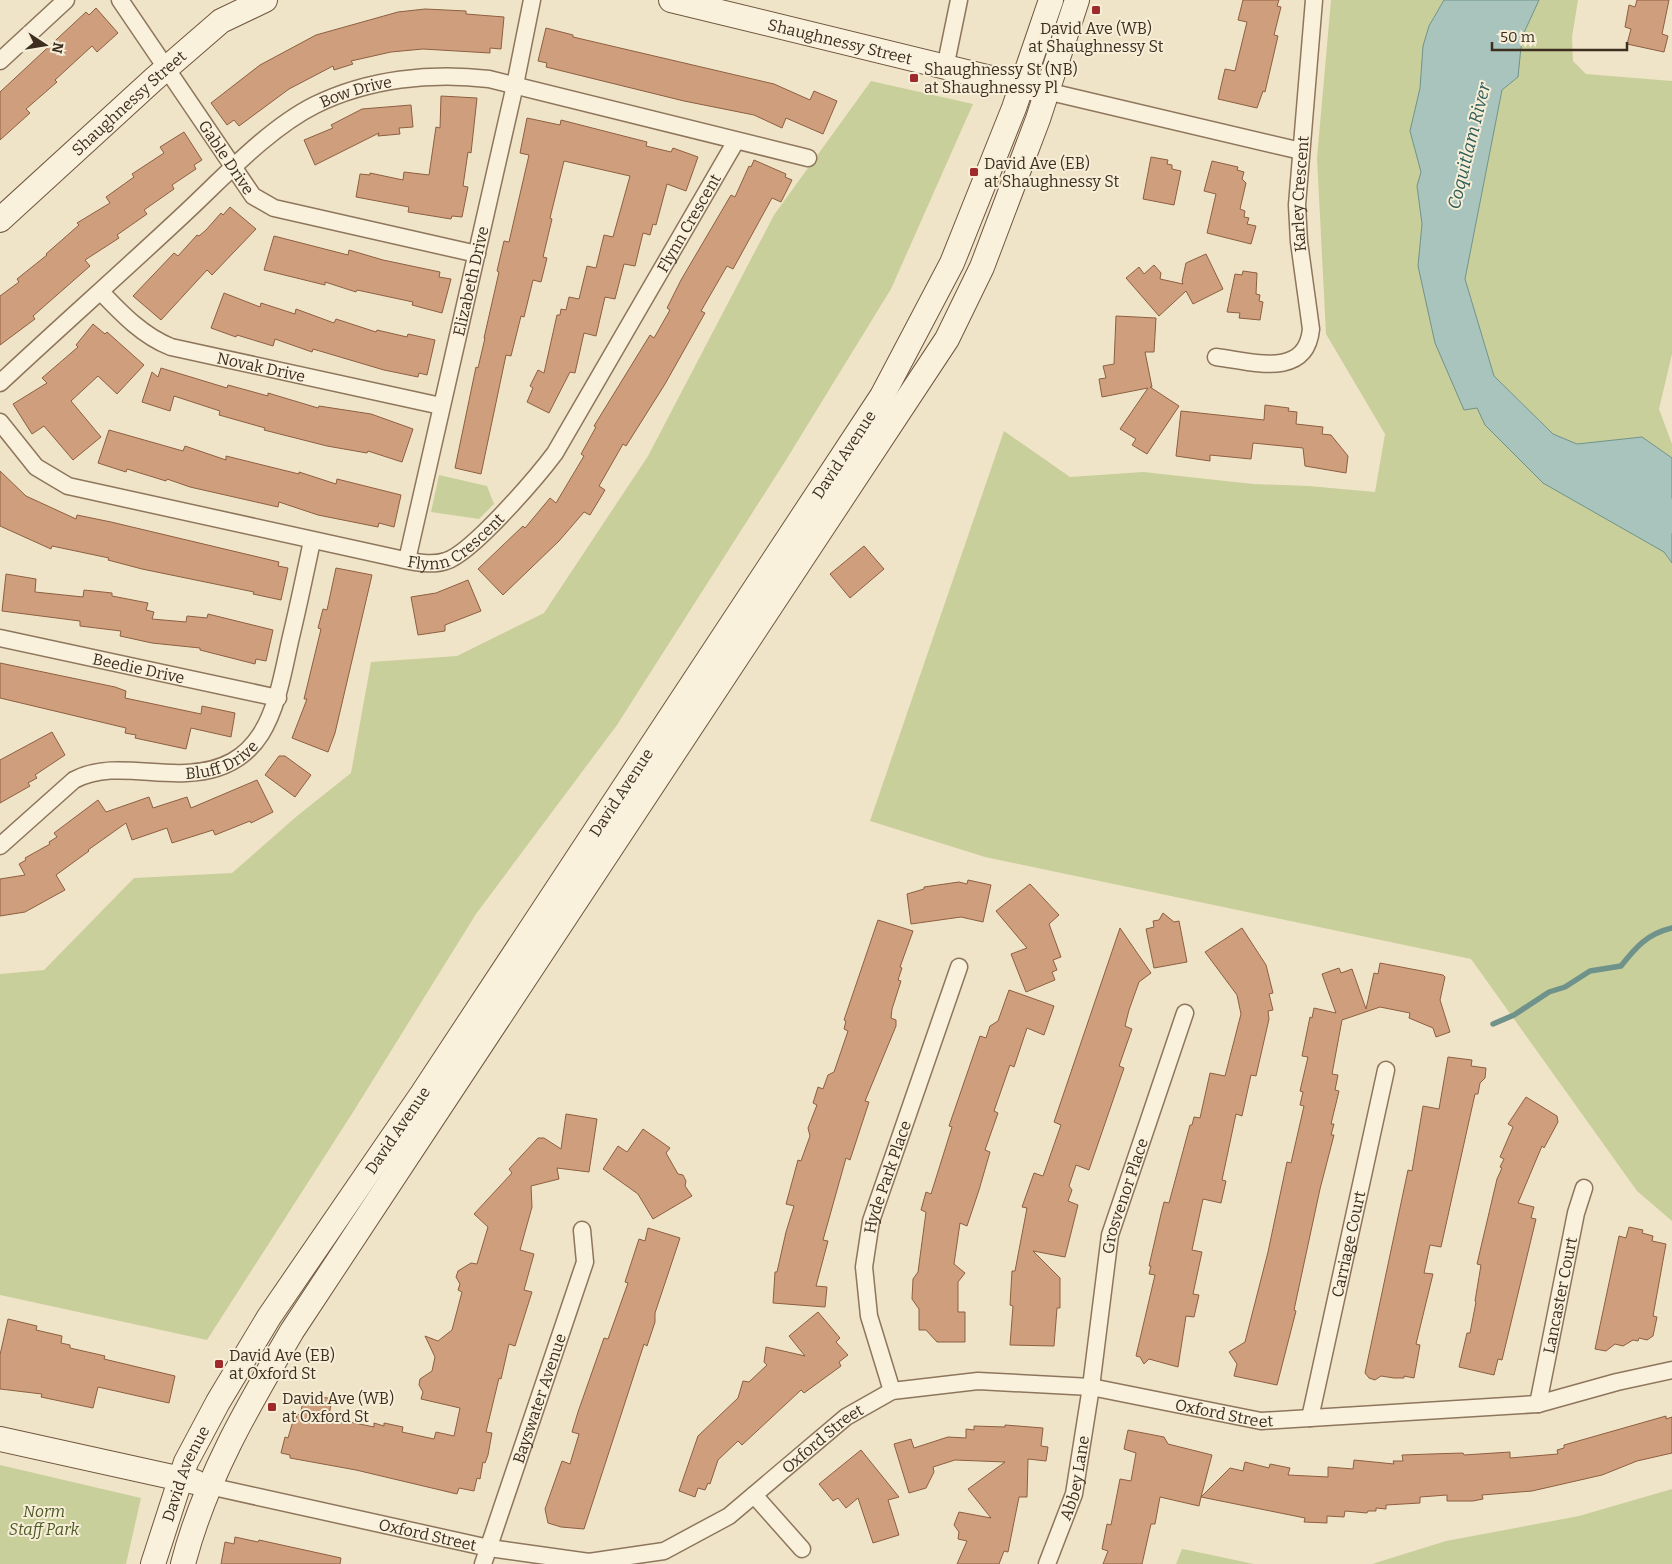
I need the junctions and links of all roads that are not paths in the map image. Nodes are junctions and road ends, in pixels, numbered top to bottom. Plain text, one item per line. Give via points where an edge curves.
1 (66, 0) edge
2 (120, 0) edge
3 (265, 0) edge
4 (532, 0) edge
5 (671, 0) edge
6 (959, 0) edge
7 (1051, 0) edge
8 (1077, 0) edge
9 (1314, 0) edge
10 (0, 61) edge
11 (945, 68) junction
12 (165, 69) junction
13 (516, 85) junction
14 (1022, 86) junction
15 (1046, 91) junction
16 (736, 141) junction
17 (1301, 151) junction
18 (808, 158) dead end
19 (233, 168) junction
20 (0, 220) edge
21 (477, 254) junction
22 (100, 292) junction
23 (1216, 357) dead end
24 (0, 383) edge
25 (441, 406) junction
26 (0, 422) edge
27 (312, 540) junction
28 (407, 560) junction
29 (0, 638) edge
30 (278, 698) junction
31 (0, 846) edge
32 (958, 967) dead end
33 (1186, 1013) dead end
34 (1386, 1070) dead end
35 (1584, 1188) dead end
36 (582, 1230) dead end
37 (1672, 1370) edge
38 (1091, 1387) junction
39 (892, 1391) junction
40 (1538, 1404) junction
41 (1310, 1418) junction
42 (0, 1439) edge
43 (180, 1479) junction
44 (209, 1486) junction
45 (754, 1495) junction
46 (489, 1548) junction
47 (802, 1549) dead end
48 (153, 1564) edge
49 (184, 1564) edge
50 (483, 1564) edge
51 (1047, 1564) edge

1 - 10 street
2 - 12 street, Gable Drive via 155,49
3 - 12 main road, Shaughnessy Street via 221,21
4 - 13 street, Elizabeth Drive
5 - 11 main road, Shaughnessy Street
6 - 11 street
7 - 14 main road, David Avenue
8 - 15 main road, David Avenue
9 - 17 street, Karley Crescent
11 - 14 main road, Shaughnessy Street
12 - 19 street, Gable Drive
12 - 20 main road, Shaughnessy Street
13 - 16 street, Bow Drive
13 - 19 street, Bow Drive via 471,77 404,78 344,93 302,113
13 - 21 street, Elizabeth Drive
14 - 15 main road, Shaughnessy Street
14 - 43 main road, David Avenue via 952,263 882,396 427,1086 269,1317 218,1402
15 - 17 street, Shaughnessy Street
15 - 44 main road, David Avenue via 982,267 947,339 292,1331 244,1411
16 - 18 street, Bow Drive
16 - 28 street, Flynn Crescent via 542,470 456,557 437,564
17 - 23 street, Karley Crescent via 1298,227 1310,338 1302,354 1286,363
19 - 21 street, Gable Drive via 253,196 274,208
19 - 22 street, Bow Drive
21 - 25 street, Elizabeth Drive
22 - 24 street, Bow Drive
22 - 25 street, Novak Drive via 143,332 171,347
25 - 28 street, Elizabeth Drive
26 - 27 street, Flynn Crescent via 36,468 68,486
27 - 28 street, Flynn Crescent
27 - 30 street, Bluff Drive
29 - 30 street, Beedie Drive
30 - 31 street, Bluff Drive via 261,737 234,760 198,772 116,769 84,775 74,780
32 - 39 street, Hyde Park Place via 871,1221 864,1267 869,1316
33 - 38 street, Grosvenor Place via 1110,1235
34 - 41 street, Carriage Court
35 - 40 street, Lancaster Court via 1576,1213
36 - 46 street, Bayswater Avenue via 585,1262
37 - 40 street, Oxford Street
38 - 39 street, Oxford Street via 978,1380
38 - 41 street, Oxford Street via 1261,1421
38 - 51 street, Abbey Lane via 1074,1494
39 - 45 street, Oxford Street via 846,1417
40 - 41 street, Oxford Street
42 - 43 main road, Oxford Street
43 - 44 main road, Oxford Street
43 - 48 main road, David Avenue
44 - 46 street, Oxford Street
44 - 49 main road, David Avenue
45 - 46 street, Oxford Street via 728,1516 664,1551 589,1562
45 - 47 street
46 - 50 street, Bayswater Avenue

